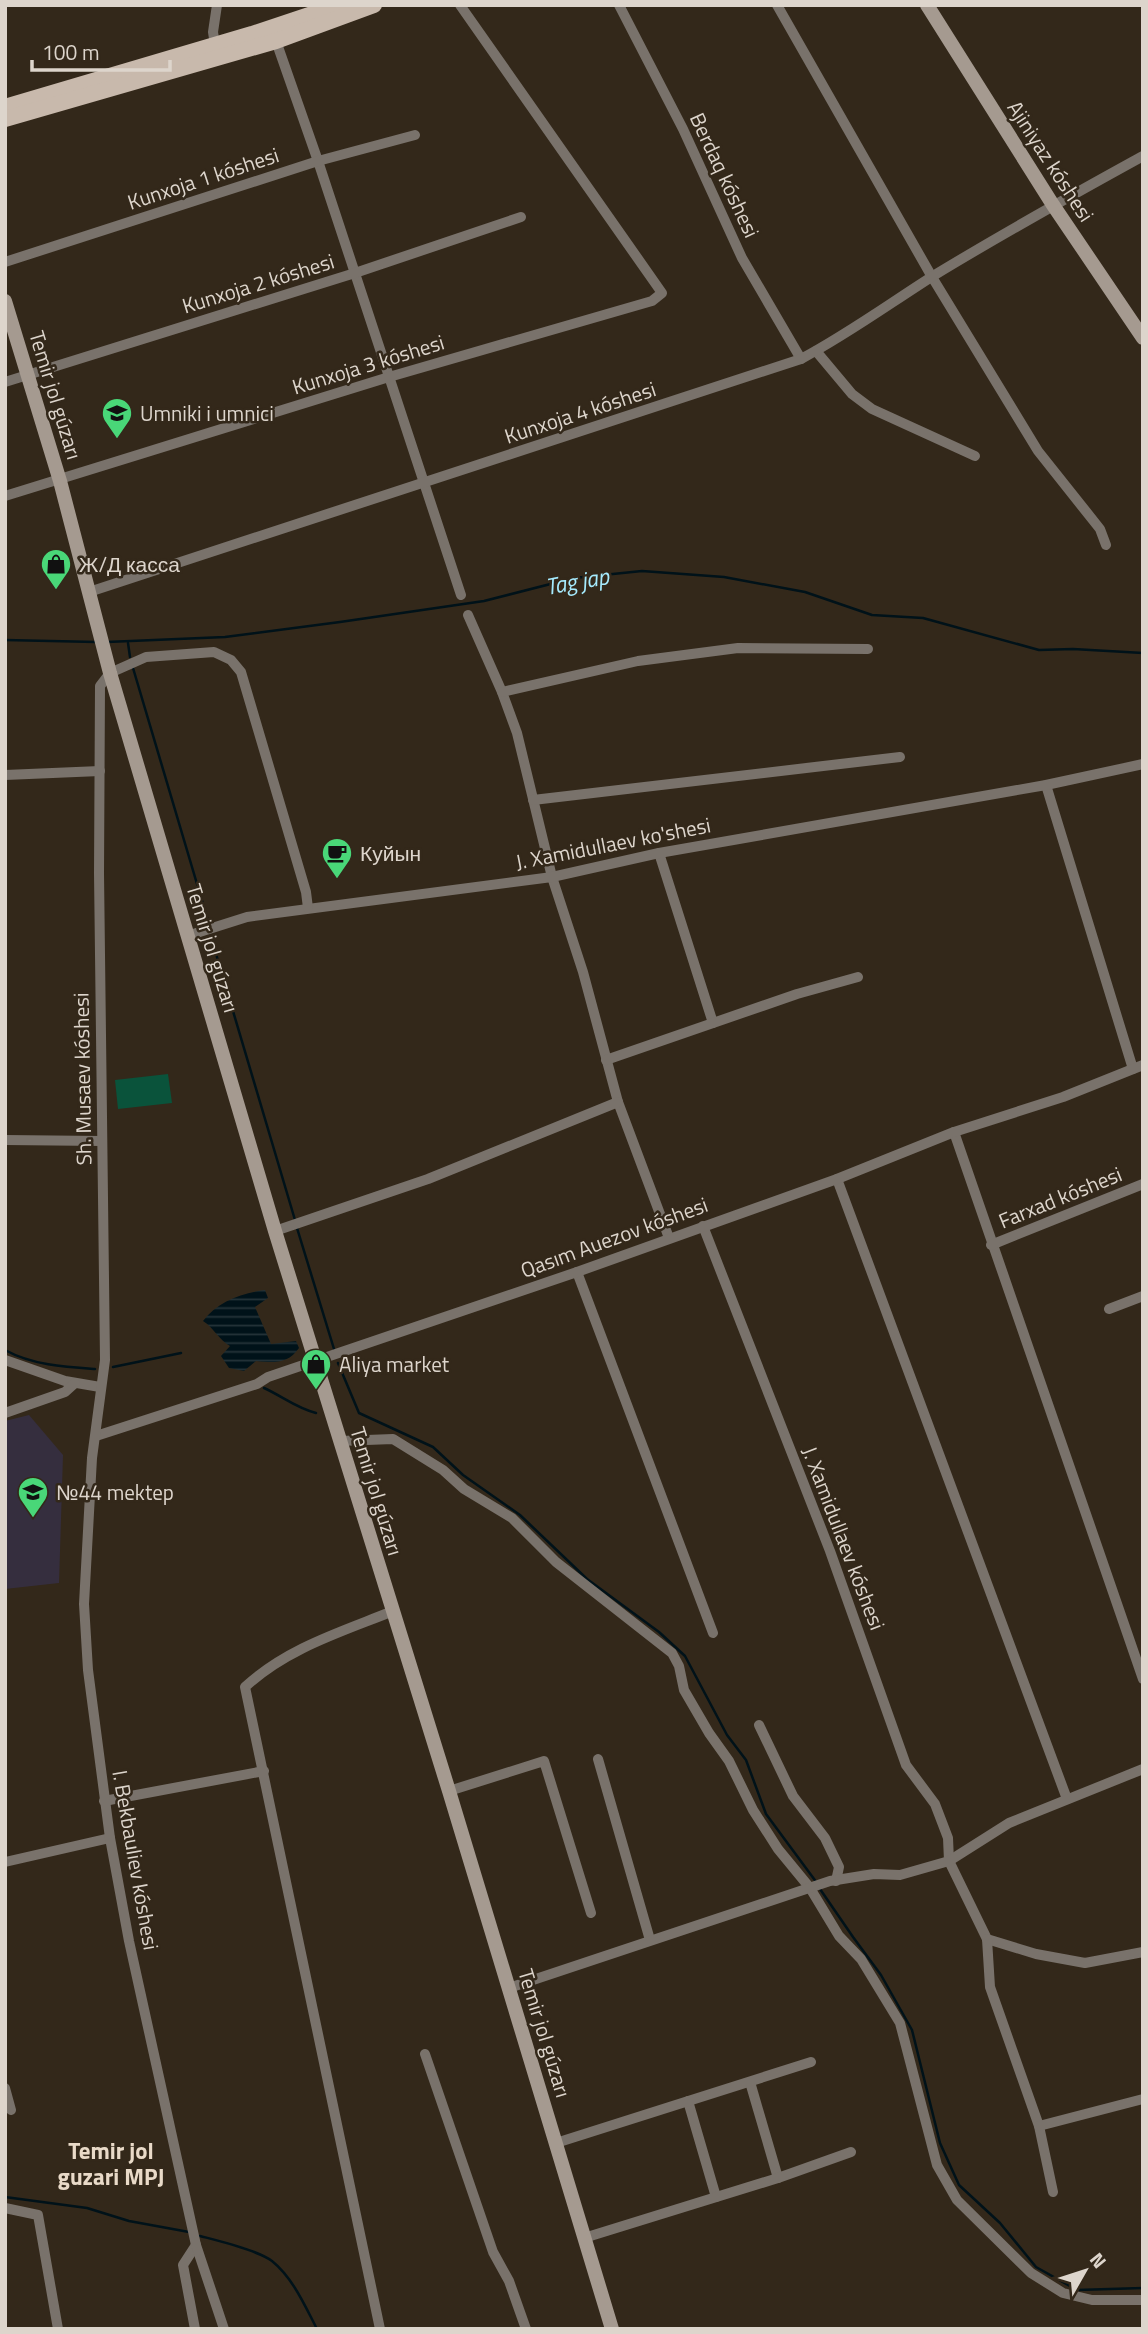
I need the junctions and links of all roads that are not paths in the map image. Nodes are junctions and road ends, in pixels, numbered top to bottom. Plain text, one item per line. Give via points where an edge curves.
1 (217, 5) edge
2 (340, 5) edge
3 (374, 5) edge
4 (460, 5) edge
5 (619, 5) edge
6 (777, 5) edge
7 (926, 5) edge
8 (276, 41) junction
9 (215, 45) junction
10 (5, 107) edge
11 (5, 119) edge
12 (415, 135) dead end
13 (1143, 156) edge
14 (318, 161) junction
15 (1053, 205) junction
16 (521, 217) dead end
17 (5, 262) edge
18 (355, 272) junction
19 (932, 277) junction
20 (5, 301) edge
21 (1143, 338) edge
22 (816, 351) junction
23 (801, 359) junction
24 (28, 375) junction
25 (389, 377) junction
26 (5, 382) edge
27 (975, 456) dead end
28 (60, 481) junction
29 (424, 482) junction
30 (5, 496) edge
31 (1106, 545) dead end
32 (89, 592) junction
33 (461, 595) dead end
34 (468, 615) dead end
35 (868, 649) dead end
36 (109, 668) junction
37 (502, 692) junction
38 (900, 757) dead end
39 (1143, 764) edge
40 (100, 771) junction
41 (5, 775) edge
42 (1046, 785) junction
43 (533, 800) junction
44 (659, 853) junction
45 (552, 877) junction
46 (308, 908) junction
47 (187, 936) junction
48 (858, 977) dead end
49 (713, 1023) junction
50 (606, 1060) junction
51 (1138, 1067) edge
52 (618, 1102) junction
53 (954, 1132) junction
54 (5, 1140) edge
55 (102, 1141) junction
56 (837, 1179) junction
57 (1143, 1184) edge
58 (702, 1226) junction
59 (275, 1231) junction
60 (669, 1238) junction
61 (991, 1245) junction
62 (577, 1272) junction
63 (1143, 1296) edge
64 (1109, 1309) dead end
65 (5, 1360) edge
66 (315, 1362) junction
67 (75, 1383) junction
68 (100, 1387) junction
69 (5, 1413) edge
70 (96, 1436) junction
71 (340, 1441) junction
72 (393, 1611) junction
73 (713, 1633) dead end
74 (1143, 1679) edge
75 (759, 1725) dead end
76 (598, 1759) dead end
77 (1143, 1769) edge
78 (264, 1771) junction
79 (449, 1791) junction
80 (1067, 1799) junction
81 (104, 1801) junction
82 (110, 1838) junction
83 (949, 1861) junction
84 (5, 1862) edge
85 (833, 1881) junction
86 (810, 1888) junction
87 (591, 1913) dead end
88 (987, 1939) junction
89 (650, 1940) junction
90 (1143, 1952) edge
91 (509, 1988) junction
92 (425, 2054) dead end
93 (811, 2062) dead end
94 (750, 2082) junction
95 (5, 2088) edge
96 (1143, 2099) edge
97 (688, 2101) junction
98 (10, 2110) dead end
99 (1039, 2126) junction
100 (556, 2143) junction
101 (851, 2152) dead end
102 (778, 2178) junction
103 (1053, 2192) dead end
104 (716, 2197) junction
105 (5, 2208) edge
106 (584, 2238) junction
107 (196, 2245) junction
108 (1143, 2300) edge
109 (58, 2329) edge
110 (195, 2329) edge
111 (224, 2329) edge
112 (380, 2329) edge
113 (526, 2329) edge
114 (612, 2329) edge

1 - 9 street
2 - 9 main road
3 - 8 main road
4 - 25 street, Kunxoja 3 kóshesi via 662,293 652,301
5 - 23 street, Berdaq kóshesi via 742,258
6 - 19 street
7 - 15 street, Ajiniyaz kóshesi
8 - 11 main road
8 - 14 street
9 - 10 main road
12 - 14 street, Kunxoja 1 kóshesi
13 - 15 street, Kunxoja 4 kóshesi
14 - 17 street, Kunxoja 1 kóshesi
14 - 18 street
15 - 19 street, Kunxoja 4 kóshesi
15 - 21 street, Ajiniyaz kóshesi
16 - 18 street, Kunxoja 2 kóshesi
18 - 24 street, Kunxoja 2 kóshesi
18 - 25 street
19 - 22 street, Kunxoja 4 kóshesi
19 - 31 street via 1038,451 1100,529
20 - 24 street, Temir jol gúzarı
22 - 23 street, Kunxoja 4 kóshesi
22 - 27 street via 852,394 872,409
23 - 29 street, Kunxoja 4 kóshesi
24 - 26 street, Kunxoja 2 kóshesi
24 - 28 street, Temir jol gúzarı
25 - 28 street, Kunxoja 3 kóshesi
25 - 29 street
28 - 30 street, Kunxoja 3 kóshesi
28 - 32 street, Temir jol gúzarı
29 - 32 street, Kunxoja 4 kóshesi
29 - 33 street
32 - 36 street, Temir jol gúzarı
34 - 37 street
35 - 37 street via 738,648 638,661
36 - 40 street, Sh. Musaev kóshesi via 100,686
36 - 46 street via 146,657 214,652 231,660 241,672
36 - 47 street, Temir jol gúzarı
37 - 43 street
38 - 43 street
39 - 42 street, J. Xamidullaev ko'shesi
40 - 41 street
40 - 55 street, Sh. Musaev kóshesi
42 - 44 street, J. Xamidullaev ko'shesi
42 - 51 street
43 - 45 street
44 - 45 street, J. Xamidullaev ko'shesi
44 - 49 street
45 - 46 street, J. Xamidullaev ko'shesi
45 - 50 street
46 - 47 street, J. Xamidullaev ko'shesi via 247,917
47 - 59 street, Temir jol gúzarı
48 - 49 street
49 - 50 street
50 - 52 street
51 - 53 street, Qasım Auezov kóshesi
52 - 59 street via 428,1179
52 - 60 street
53 - 56 street, Qasım Auezov kóshesi
53 - 61 street
54 - 55 street
55 - 68 street, Sh. Musaev kóshesi via 105,1360
56 - 58 street, Qasım Auezov kóshesi
56 - 80 street
57 - 61 street, Farxad kóshesi
58 - 60 street, Qasım Auezov kóshesi
58 - 83 street, J. Xamidullaev kóshesi via 830,1551 906,1765 935,1804 948,1838
59 - 66 street, Temir jol gúzarı
60 - 62 street, Qasım Auezov kóshesi
61 - 74 street
62 - 66 street, Qasım Auezov kóshesi
62 - 73 street
63 - 64 street
65 - 67 street
66 - 70 street, Qasım Auezov kóshesi
66 - 71 street, Temir jol gúzarı
67 - 68 street
67 - 69 street via 65,1392
68 - 70 street, I. Bekbauliev kóshesi
70 - 81 street, I. Bekbauliev kóshesi via 84,1604
71 - 72 street, Temir jol gúzarı
71 - 86 street via 393,1439 443,1470 464,1489 512,1518 556,1562 672,1653 684,1690 729,1760 753,1810
72 - 78 street via 303,1646 245,1687
72 - 79 street, Temir jol gúzarı
75 - 85 street via 793,1796 830,1848 839,1867
76 - 89 street
77 - 80 street
78 - 81 street
78 - 112 street
79 - 87 street via 544,1761
79 - 91 street, Temir jol gúzarı
80 - 83 street via 1009,1823
81 - 82 street, I. Bekbauliev kóshesi
82 - 84 street
82 - 107 street, I. Bekbauliev kóshesi
83 - 85 street via 900,1875
83 - 88 street, J. Xamidullaev kóshesi
85 - 86 street
86 - 89 street
86 - 108 street via 900,2023 937,2165 957,2200 1031,2273 1063,2293 1092,2300
88 - 90 street via 1085,1962
88 - 99 street via 990,1987
89 - 91 street
91 - 100 street, Temir jol gúzarı
92 - 113 street via 493,2252 509,2280
93 - 94 street
94 - 97 street
94 - 102 street
95 - 98 street
96 - 99 street
97 - 100 street
97 - 104 street
99 - 103 street
100 - 106 street, Temir jol gúzarı
101 - 102 street
102 - 104 street
104 - 106 street
105 - 109 street via 37,2215
106 - 114 street, Temir jol gúzarı
107 - 110 street via 183,2265
107 - 111 street, I. Bekbauliev kóshesi

